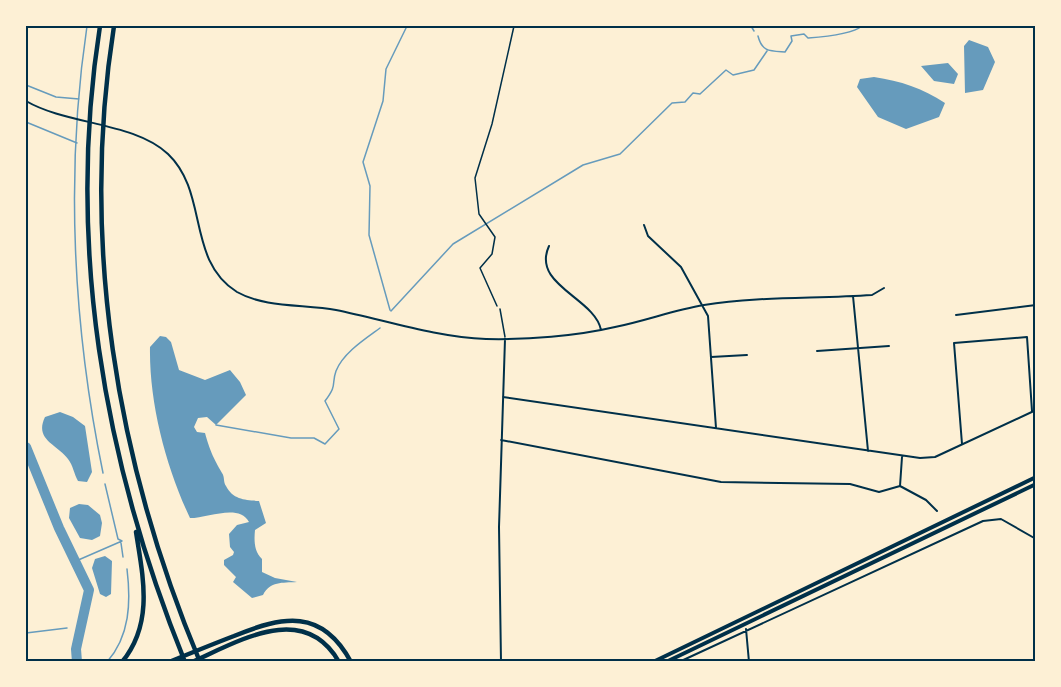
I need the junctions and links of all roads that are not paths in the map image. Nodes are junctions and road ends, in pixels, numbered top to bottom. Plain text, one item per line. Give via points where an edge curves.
1 (100, 26) edge
2 (114, 26) edge
3 (26, 101) edge
4 (644, 225) dead end
5 (549, 246) dead end
6 (884, 288) dead end
7 (854, 296) junction
8 (703, 305) junction
9 (1035, 305) edge
10 (500, 309) road end
11 (956, 315) dead end
12 (601, 330) junction
13 (505, 339) junction
14 (889, 346) dead end
15 (859, 349) junction
16 (817, 351) dead end
17 (747, 355) dead end
18 (711, 357) junction
19 (503, 397) junction
20 (1034, 411) edge
21 (716, 428) junction
22 (501, 440) junction
23 (962, 444) junction
24 (868, 452) junction
25 (902, 457) junction
26 (1035, 477) edge
27 (1035, 484) edge
28 (900, 486) junction
29 (937, 511) dead end
30 (134, 517) junction
31 (1035, 538) edge
32 (746, 629) junction
33 (122, 662) edge
34 (169, 662) edge
35 (185, 662) edge
36 (192, 662) edge
37 (200, 662) edge
38 (339, 662) edge
39 (351, 662) edge
40 (501, 662) edge
41 (653, 662) edge
42 (666, 662) edge
43 (679, 662) edge
44 (749, 662) edge

1 - 30 highway via 89,139 90,272 107,405
2 - 37 highway via 102,191 104,271 112,345 141,492 163,565
3 - 13 street via 154,143 169,155 191,194 208,261 220,279 242,295 337,310 463,337
4 - 8 street via 648,236 677,261
5 - 12 street via 548,272 596,318
6 - 7 street via 876,294
7 - 8 street
7 - 15 street
8 - 12 street
8 - 18 street via 708,316
9 - 11 street
10 - 13 lane
12 - 13 street
13 - 19 street
14 - 15 street
15 - 16 street
15 - 24 street
17 - 18 street
18 - 21 street
19 - 21 street
19 - 22 street
20 - 23 street
20 - 23 street via 1026,338 954,343
21 - 24 street
22 - 28 street via 721,482 850,484 879,492
22 - 40 street
23 - 25 street via 930,458
24 - 25 street
25 - 28 street
26 - 41 main road
27 - 42 main road
28 - 29 street
30 - 33 highway via 145,603 140,628
30 - 35 highway
31 - 32 street via 998,518 983,521
32 - 43 street
32 - 44 street
34 - 39 highway via 258,626 284,620 320,628 343,647
36 - 38 highway via 260,633 287,629 316,636

